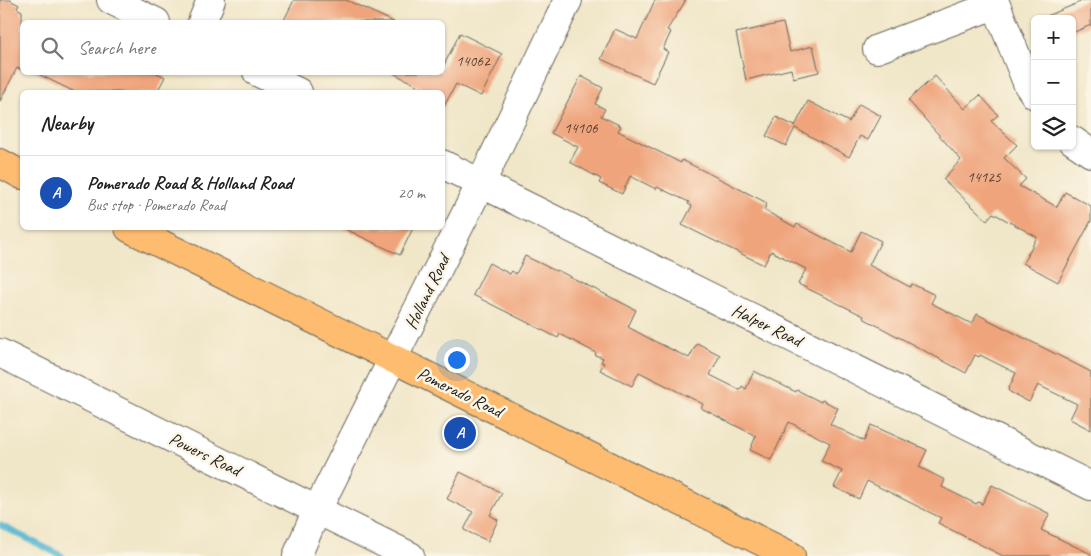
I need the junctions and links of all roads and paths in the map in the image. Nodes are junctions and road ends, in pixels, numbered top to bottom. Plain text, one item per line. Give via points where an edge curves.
1 (111, 0) edge
2 (211, 0) edge
3 (568, 0) edge
4 (994, 2) edge
5 (152, 20) edge
6 (203, 20) edge
7 (877, 49) dead end
8 (263, 75) edge
9 (294, 90) edge
10 (1031, 90) edge
11 (1076, 143) edge
12 (1091, 153) edge
13 (0, 163) edge
14 (445, 165) edge
15 (20, 173) edge
16 (481, 183) junction
17 (133, 230) edge
18 (0, 353) edge
19 (394, 359) junction
20 (1091, 486) edge
21 (317, 510) junction
22 (297, 556) edge
23 (410, 556) edge
24 (791, 556) edge

1 - 5 street
2 - 6 street
3 - 16 street, Holland Road
4 - 7 street
4 - 10 street
8 - 9 street
11 - 12 street
13 - 15 main road
14 - 16 street, Halper Road
16 - 19 street, Holland Road
16 - 20 street, Halper Road
17 - 19 main road, Pomerado Road
18 - 21 street, Powers Road
19 - 21 street, Holland Road
19 - 24 main road, Pomerado Road
21 - 22 street, Holland Road
21 - 23 street, Powers Road

